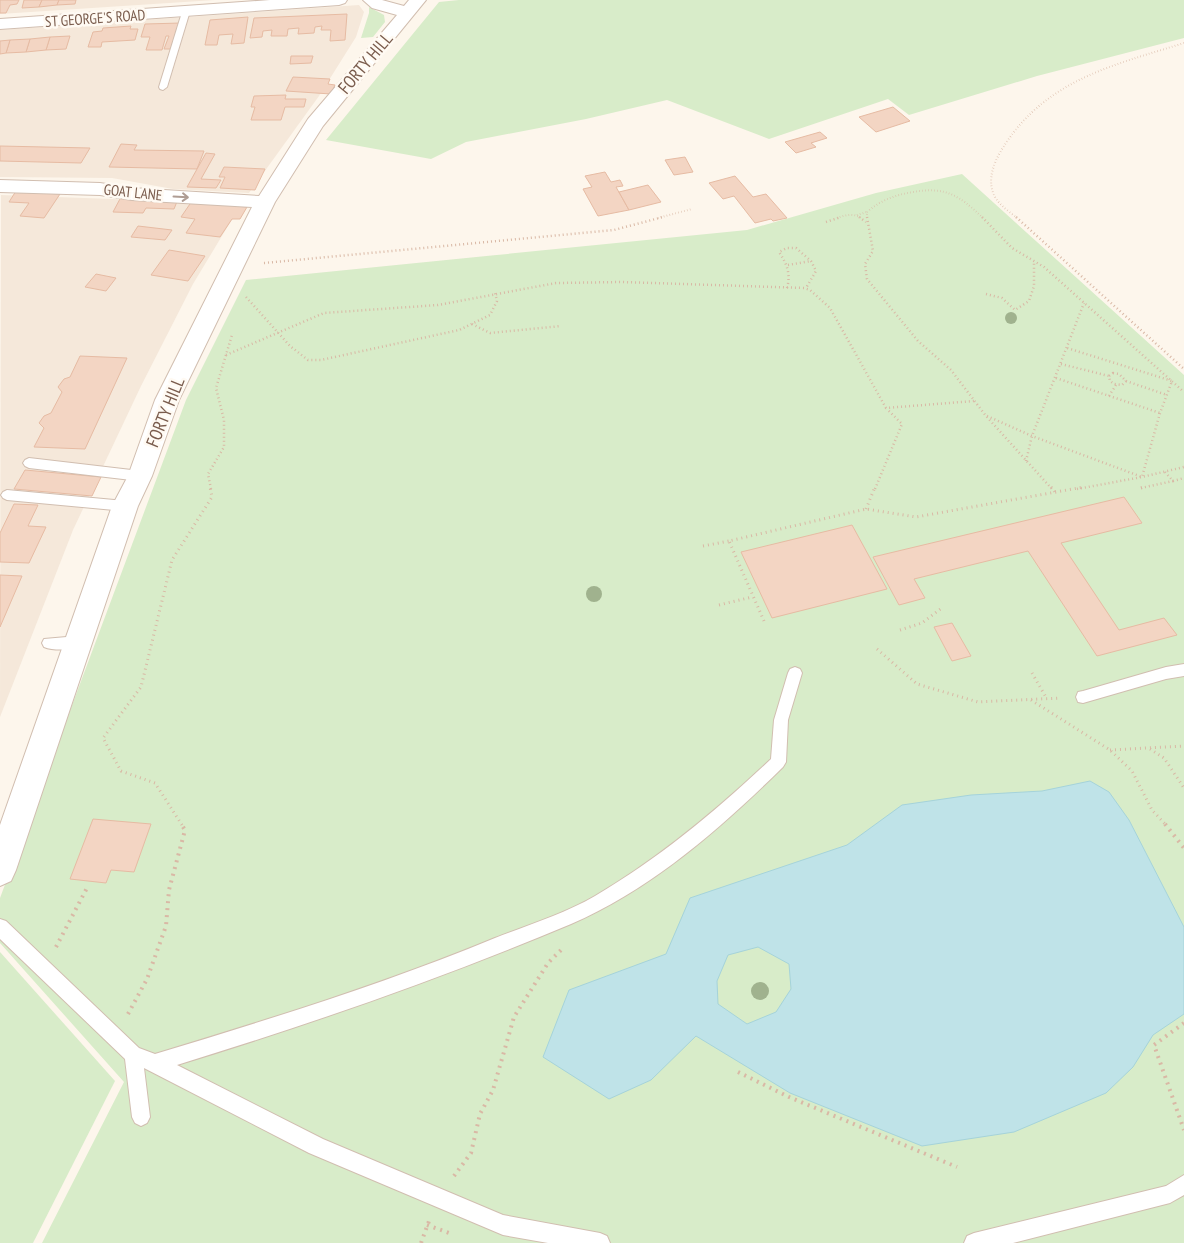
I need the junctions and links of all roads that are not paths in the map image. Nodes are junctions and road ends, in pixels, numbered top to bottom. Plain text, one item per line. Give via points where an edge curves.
1 (339, 0) edge
2 (371, 0) edge
3 (413, 6) edge
4 (186, 11) junction
5 (0, 24) edge
6 (163, 87) dead end
7 (0, 186) edge
8 (265, 202) junction
9 (29, 463) dead end
10 (140, 476) junction
11 (7, 495) dead end
12 (125, 506) junction
13 (78, 642) junction
14 (49, 643) dead end
15 (1184, 670) edge
16 (795, 673) dead end
17 (1083, 697) road end
18 (0, 870) edge
19 (0, 927) edge
20 (133, 1055) junction
21 (155, 1063) junction
22 (141, 1117) dead end
23 (1184, 1184) edge
24 (600, 1243) edge
25 (974, 1243) edge

1 - 4 street, ST GEORGE'S ROAD
2 - 3 street via 378,5
3 - 8 street, FORTY HILL via 315,123
4 - 5 street, ST GEORGE'S ROAD
4 - 6 lane
7 -> 8 street, GOAT LANE via 100,188 132,194
8 - 10 street, FORTY HILL via 167,400
9 - 10 lane
10 - 12 street, FORTY HILL
11 - 12 lane
12 - 13 street, FORTY HILL
13 - 14 lane
13 - 18 street, FORTY HILL
15 - 17 lane
16 - 21 lane via 782,720 778,762 717,820 659,866 598,903 472,956 318,1013
19 - 20 lane
20 - 21 lane
20 - 22 lane
21 - 24 lane via 316,1146 503,1225
23 - 25 lane via 1170,1194

